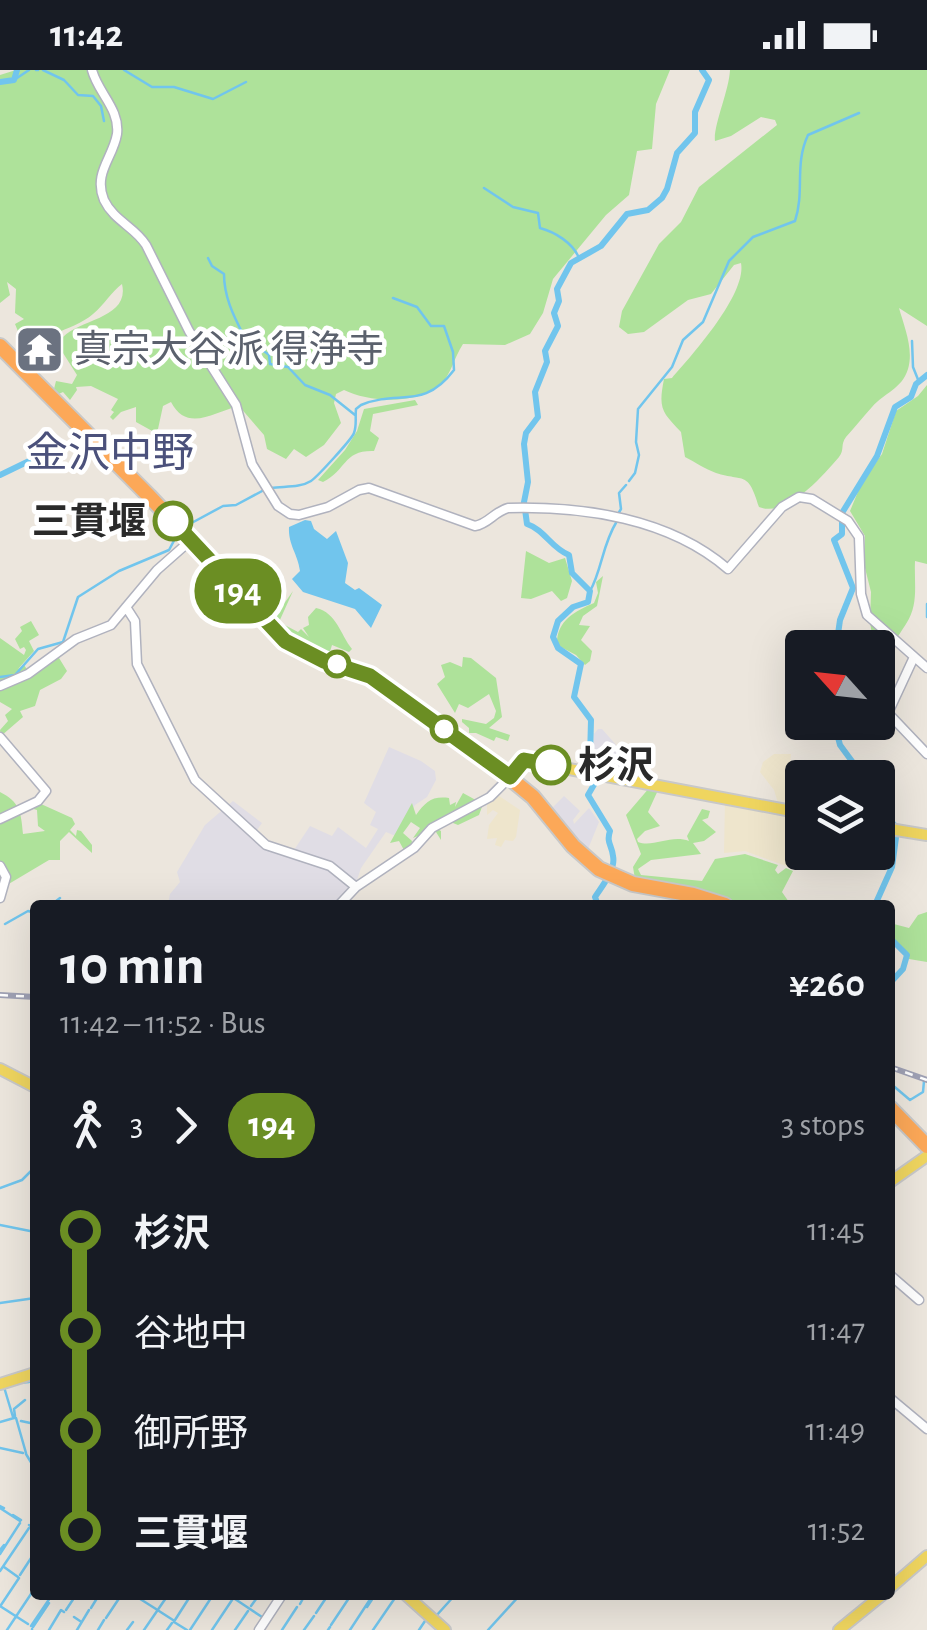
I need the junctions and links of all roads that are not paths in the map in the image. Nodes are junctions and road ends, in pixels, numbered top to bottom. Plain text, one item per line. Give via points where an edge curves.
1 (92, 70) edge
2 (0, 346) edge
3 (185, 533) junction
4 (126, 607) junction
5 (914, 657) junction
6 (927, 668) edge
7 (0, 686) edge
8 (0, 737) edge
9 (927, 754) edge
10 (510, 777) junction
11 (785, 810) edge
12 (0, 819) edge
13 (895, 829) edge
14 (927, 835) edge
15 (0, 866) edge
16 (356, 888) junction
17 (0, 898) edge
18 (344, 900) edge
19 (709, 900) edge
20 (0, 1068) edge
21 (30, 1084) edge
22 (895, 1113) edge
23 (927, 1146) edge
24 (927, 1156) edge
25 (895, 1178) edge
26 (895, 1279) edge
27 (919, 1300) dead end
28 (30, 1375) edge
29 (0, 1384) edge
30 (895, 1402) edge
31 (927, 1429) edge
32 (927, 1556) edge
33 (895, 1584) edge
34 (279, 1600) edge
35 (412, 1600) edge
36 (876, 1600) edge
37 (258, 1630) edge
38 (445, 1630) edge
39 (840, 1630) edge

1 - 5 street via 116,120 101,172 104,198 114,216 143,239 236,405 250,459 282,509 299,514 328,508 368,488 474,526 504,509 588,511 658,528 728,568 776,513 794,498 808,497 856,531 864,610
2 - 3 highway
3 - 4 street
3 - 10 highway via 285,641 370,676
4 - 7 street via 107,628 76,639
4 - 16 street via 134,621 137,664 195,780 266,845 330,866
5 - 6 street
5 - 9 street via 888,714
8 - 12 street via 46,791
10 - 11 main road via 524,760
10 - 16 street
10 - 19 highway via 608,874
13 - 14 main road
15 - 17 street via 6,873
16 - 18 street
20 - 21 main road
22 - 23 highway
24 - 25 main road
26 - 27 street
28 - 29 main road
30 - 31 street
32 - 33 main road
34 - 37 street
35 - 38 main road
36 - 39 main road

